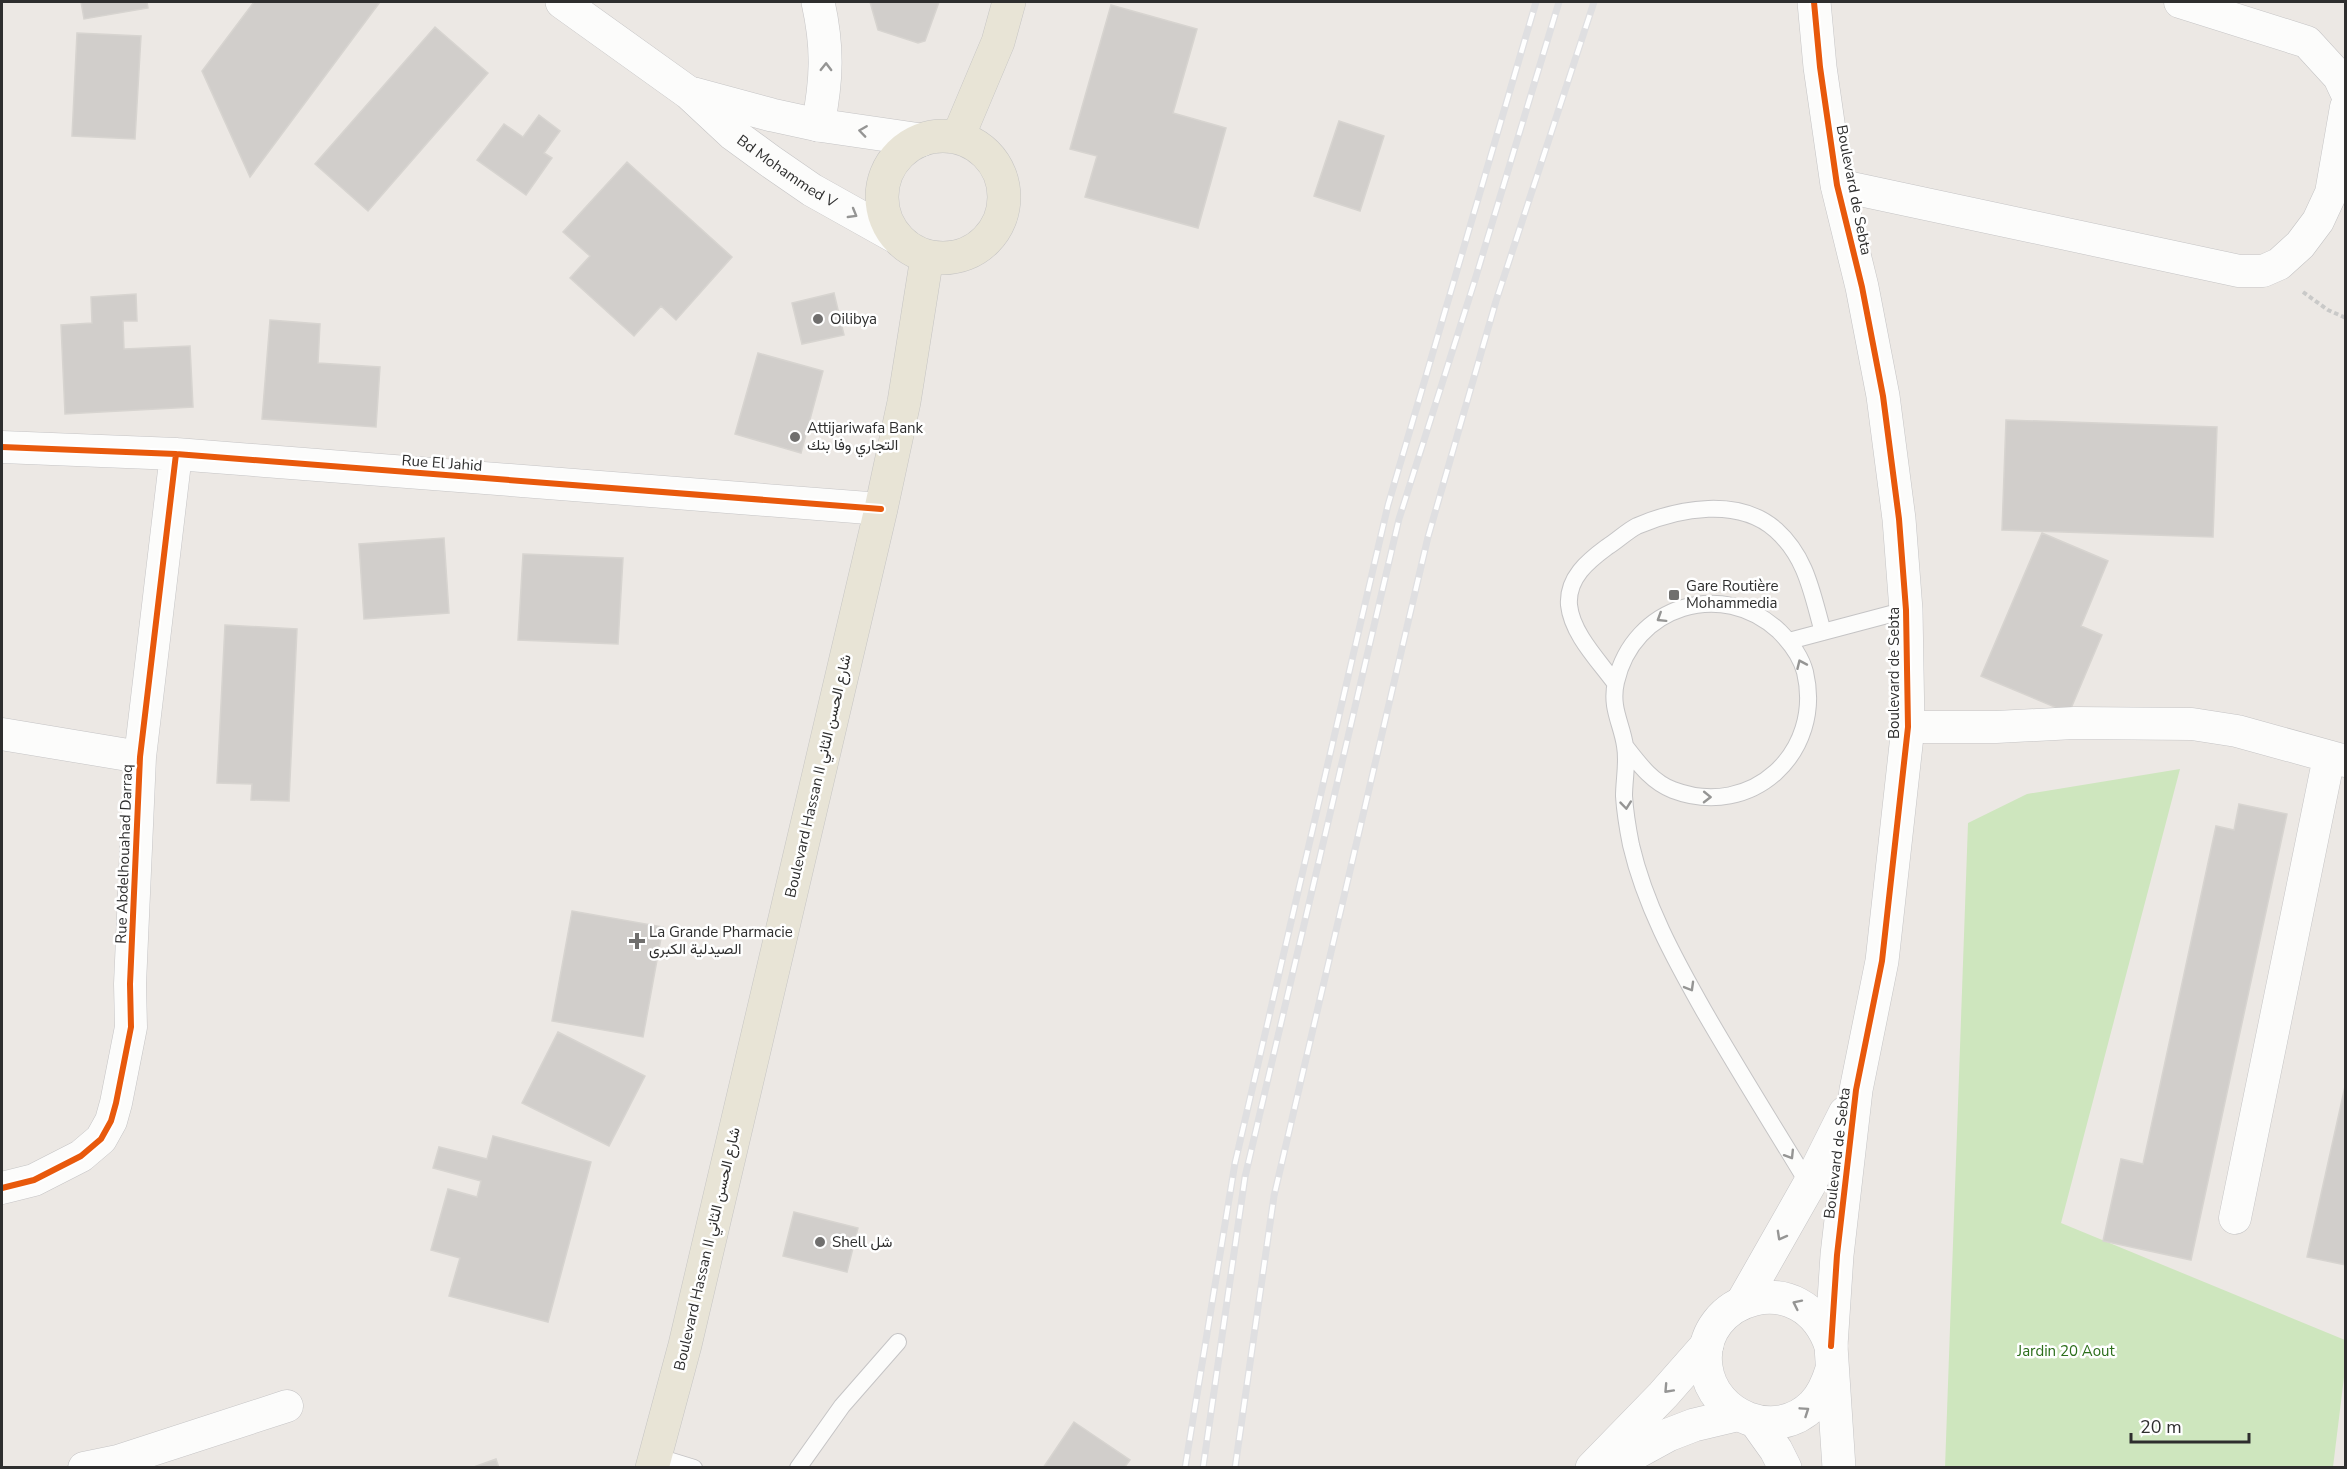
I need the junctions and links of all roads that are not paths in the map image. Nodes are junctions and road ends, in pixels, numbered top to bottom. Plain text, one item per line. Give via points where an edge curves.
1 (562, 2) edge
2 (818, 2) edge
3 (1010, 2) edge
4 (1814, 2) edge
5 (2180, 2) edge
6 (2346, 92) edge
7 (689, 93) junction
8 (2346, 107) edge
9 (818, 124) junction
10 (958, 137) junction
11 (921, 140) junction
12 (1838, 185) junction
13 (896, 237) junction
14 (927, 257) junction
15 (2, 447) edge
16 (176, 454) junction
17 (881, 509) junction
18 (1906, 610) junction
19 (1824, 632) junction
20 (1789, 641) junction
21 (1615, 684) junction
22 (1908, 727) junction
23 (2, 734) edge
24 (1625, 747) junction
25 (140, 757) junction
26 (2337, 759) edge
27 (1856, 1090) junction
28 (1809, 1185) junction
29 (2, 1188) edge
30 (2235, 1218) dead end
31 (1742, 1303) junction
32 (898, 1342) dead end
33 (1707, 1346) junction
34 (1831, 1358) junction
35 (287, 1406) dead end
36 (1746, 1418) junction
37 (653, 1462) edge
38 (84, 1467) edge
39 (694, 1467) edge
40 (798, 1467) edge
41 (1592, 1467) edge
42 (1608, 1467) edge
43 (1785, 1467) edge
44 (1839, 1467) edge

1 - 7 street, Bd Mohammed V
9 -> 2 street via 827,59
3 - 10 main road via 998,42
4 - 12 street, Boulevard de Sebta
5 - 6 street via 2307,42 2339,76
7 - 9 street, Bd Mohammed V
7 -> 13 street, Bd Mohammed V via 733,134 770,161 812,190
8 - 12 street via 2331,193 2318,222 2279,264 2263,271 2239,271
11 -> 9 street, Bd Mohammed V
10 - 11 main road
10 - 14 main road via 993,160 1002,180 1005,201 999,223 987,240 969,253 949,259
11 - 13 main road via 891,164 883,182 881,202 885,221
12 - 18 street, Boulevard de Sebta via 1883,396
13 - 14 main road
14 - 17 main road, Boulevard Hassan II شارع الحسن الثاني via 904,402
15 - 16 street, Rue El Jahid
16 - 17 street, Rue El Jahid
16 - 25 street, Rue Abdelhouahad Darraq
17 - 37 main road, Boulevard Hassan II شارع الحسن الثاني via 685,1345
18 - 19 lane
18 - 22 street, Boulevard de Sebta
19 - 20 lane
19 - 21 lane via 1804,566 1775,529 1753,515 1719,509 1678,512 1635,527 1587,562 1573,581 1569,604 1575,624
20 -> 21 lane via 1766,619 1737,606 1705,603 1674,610 1647,627 1626,653
24 -> 20 lane via 1645,772 1672,790 1703,798 1735,795 1765,782 1789,761 1804,732 1810,701 1804,669
21 - 24 lane via 1615,716
22 - 26 street via 2192,724 2237,731
22 - 27 street, Boulevard de Sebta via 1882,961
23 - 25 street
24 -> 28 lane via 1624,799 1644,890 1673,956
25 - 29 street, Rue Abdelhouahad Darraq via 131,1027 111,1121 101,1139 81,1156 34,1180
26 - 30 street
27 - 28 street, Boulevard de Sebta
27 - 34 street, Boulevard de Sebta via 1837,1254
28 -> 31 street, Boulevard de Sebta
31 - 33 street via 1726,1313
34 -> 31 street via 1826,1332 1797,1303 1770,1297
32 - 40 lane via 842,1406
33 - 36 street via 1705,1366 1711,1385 1721,1402
33 -> 41 street
36 -> 34 street via 1777,1423 1813,1406 1826,1389
34 - 44 street
35 - 38 street via 118,1461
36 - 42 street via 1694,1425
36 - 43 street via 1776,1450
37 - 39 lane

